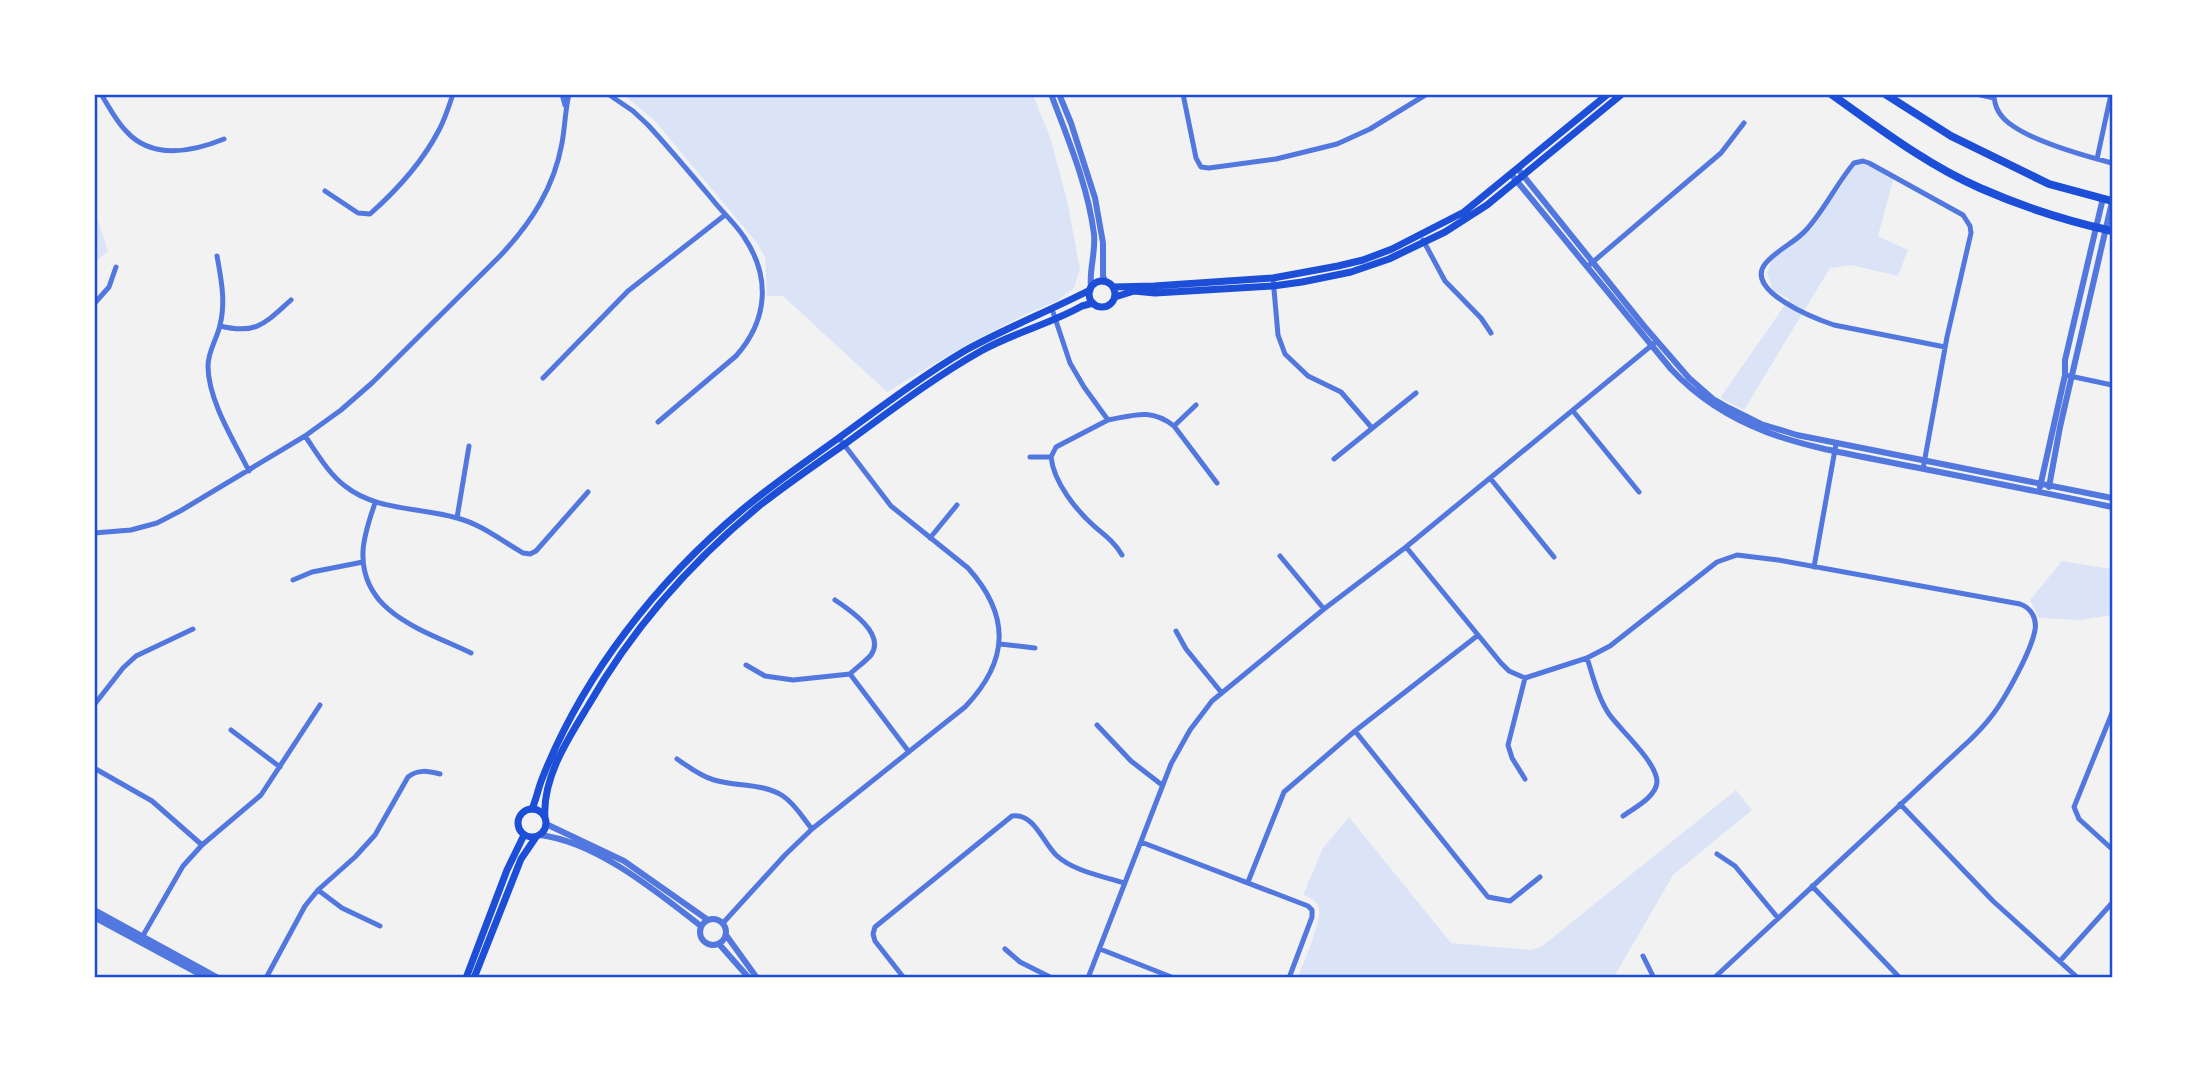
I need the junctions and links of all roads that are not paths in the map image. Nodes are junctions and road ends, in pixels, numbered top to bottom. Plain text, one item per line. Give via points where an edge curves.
1 (101, 94) edge
2 (453, 94) edge
3 (562, 94) edge
4 (569, 94) edge
5 (608, 94) edge
6 (1051, 94) edge
7 (1059, 94) edge
8 (1183, 94) edge
9 (1427, 94) edge
10 (1608, 94) edge
11 (1622, 94) edge
12 (1831, 94) edge
13 (1885, 94) edge
14 (1976, 94) edge
15 (2111, 94) edge
16 (1994, 96) edge
17 (566, 108) junction
18 (1744, 123) dead end
19 (224, 139) dead end
20 (2097, 159) junction
21 (2112, 163) edge
22 (1518, 169) junction
23 (1511, 174) junction
24 (1520, 178) junction
25 (325, 191) dead end
26 (2103, 198) junction
27 (2112, 201) edge
28 (725, 215) junction
29 (2096, 227) junction
30 (2109, 230) edge
31 (1422, 239) junction
32 (217, 256) dead end
33 (1590, 265) junction
34 (116, 267) dead end
35 (1105, 282) junction
36 (1273, 282) junction
37 (1113, 287) junction
38 (1091, 289) junction
39 (1115, 297) junction
40 (291, 300) dead end
41 (1093, 303) junction
42 (94, 304) edge
43 (1053, 314) junction
44 (220, 326) junction
45 (1491, 333) dead end
46 (1654, 343) junction
47 (1945, 347) junction
48 (2068, 376) junction
49 (542, 378) dead end
50 (2112, 385) edge
51 (1416, 393) dead end
52 (1196, 405) dead end
53 (1573, 411) junction
54 (1108, 420) junction
55 (658, 422) dead end
56 (1174, 426) junction
57 (1372, 428) junction
58 (304, 436) junction
59 (841, 441) junction
60 (469, 446) dead end
61 (1835, 448) junction
62 (1030, 457) dead end
63 (1051, 457) junction
64 (1334, 459) dead end
65 (1924, 465) junction
66 (249, 471) junction
67 (1490, 478) junction
68 (1217, 483) dead end
69 (2041, 484) junction
70 (2049, 485) junction
71 (588, 492) dead end
72 (1639, 492) dead end
73 (2043, 493) junction
74 (2112, 499) edge
75 (375, 503) junction
76 (957, 505) dead end
77 (2112, 507) edge
78 (457, 518) junction
79 (94, 533) edge
80 (930, 538) junction
81 (1406, 547) junction
82 (1122, 555) dead end
83 (1280, 556) dead end
84 (1554, 557) dead end
85 (363, 562) junction
86 (1814, 567) junction
87 (293, 580) dead end
88 (835, 600) dead end
89 (1324, 609) junction
90 (193, 629) dead end
91 (1176, 631) dead end
92 (1477, 636) junction
93 (1000, 644) junction
94 (1035, 648) dead end
95 (471, 653) dead end
96 (1587, 658) junction
97 (746, 665) dead end
98 (850, 674) junction
99 (1525, 678) junction
100 (1221, 692) junction
101 (94, 705) edge
102 (320, 705) dead end
103 (2112, 713) edge
104 (1097, 725) dead end
105 (231, 730) dead end
106 (1355, 731) junction
107 (909, 752) junction
108 (677, 759) dead end
109 (280, 767) junction
110 (94, 768) edge
111 (440, 774) dead end
112 (1525, 779) dead end
113 (1162, 785) junction
114 (1900, 804) junction
115 (532, 810) junction
116 (1623, 816) dead end
117 (546, 821) junction
118 (812, 829) junction
119 (524, 835) junction
120 (538, 836) junction
121 (1141, 842) junction
122 (202, 845) junction
123 (2112, 849) edge
124 (1717, 854) dead end
125 (1540, 877) dead end
126 (1248, 882) junction
127 (1124, 883) junction
128 (1812, 886) junction
129 (318, 890) junction
130 (2112, 903) edge
131 (94, 910) edge
132 (94, 916) edge
133 (1778, 918) junction
134 (708, 920) junction
135 (723, 923) junction
136 (380, 926) dead end
137 (701, 926) junction
138 (726, 935) junction
139 (141, 939) junction
140 (719, 944) junction
141 (1004, 949) dead end
142 (1100, 949) junction
143 (1643, 956) dead end
144 (2060, 961) junction
145 (1897, 976) edge
146 (207, 978) edge
147 (218, 978) edge
148 (267, 978) edge
149 (466, 978) edge
150 (474, 978) edge
151 (749, 978) edge
152 (757, 978) edge
153 (904, 978) edge
154 (1052, 978) edge
155 (1088, 978) edge
156 (1174, 978) edge
157 (1289, 978) edge
158 (1654, 978) edge
159 (1714, 978) edge
160 (2078, 978) edge

1 - 19 street via 125,131 153,148 181,151
2 - 25 street via 440,130 416,167 370,214 358,213
3 - 17 street
4 - 17 street
5 - 28 street via 648,125
6 - 38 street via 1081,176 1092,222
7 - 35 street via 1095,198
8 - 9 street via 1196,158 1201,167 1209,168 1276,159 1337,144 1370,130
10 - 22 main road
11 - 24 main road
12 - 29 highway via 1907,148 1979,188 2033,210
13 - 26 highway via 1951,136 2049,184
14 - 16 street
15 - 20 street
16 - 20 street via 1996,109 2014,127
17 - 58 street via 551,181 520,234 372,383
18 - 33 street via 1721,153
20 - 21 street
22 - 23 main road
22 - 24 street
23 - 24 street
23 - 31 main road
24 - 31 main road via 1470,217
24 - 33 street
26 - 27 highway
26 - 29 street
27 - 30 street
28 - 49 street via 628,291
28 - 55 street via 758,263 759,319 736,356
29 - 30 highway
29 - 48 street via 2065,360
30 - 48 street
31 - 36 main road via 1363,260
31 - 45 street via 1445,281
32 - 44 street via 223,298
33 - 46 street
34 - 42 street via 109,287
35 - 37 main road
35 - 38 main road
36 - 37 main road
36 - 39 main road via 1134,291
36 - 57 street via 1278,335 1285,354 1308,376 1341,393
37 - 39 main road
38 - 41 main road
38 - 43 main road
39 - 41 main road via 1104,307
40 - 44 street via 251,329
41 - 43 main road
43 - 54 street via 1070,363
43 - 59 main road via 968,349
44 - 66 street via 210,351 209,375 218,407
46 - 53 street
46 - 61 street via 1685,384 1713,407 1771,434
47 - 47 street via 1834,326 1783,302 1762,280 1765,264 1808,228 1854,163 1869,163 1963,215 1970,226
47 - 65 street
48 - 50 street
48 - 69 street
48 - 70 street
51 - 57 street
52 - 56 street
53 - 67 street
53 - 72 street
54 - 56 street via 1149,414
54 - 63 street via 1056,447
56 - 68 street
57 - 64 street
58 - 66 street
58 - 75 street via 337,479
59 - 80 street via 891,506
59 - 115 main road via 742,510 652,600 581,699
59 - 117 main road via 723,537 638,630 570,737 546,792
60 - 78 street
61 - 65 street
61 - 86 street
62 - 63 street
63 - 82 street via 1056,476 1074,505
65 - 69 street
65 - 73 street
66 - 79 street via 157,523
67 - 81 street
67 - 84 street
69 - 70 street
69 - 73 street
70 - 73 street
70 - 74 street
71 - 78 street via 530,554
73 - 77 street
75 - 78 street
75 - 85 street
76 - 80 street
80 - 93 street via 968,568 986,590
81 - 89 street
81 - 92 street
83 - 89 street
85 - 87 street
85 - 95 street via 369,582 388,610 411,627
86 - 96 street via 1747,555 1726,558 1621,639
86 - 114 street via 2020,604 2033,615 2035,629 2028,649 1991,718
88 - 98 street via 859,617 873,636 870,656
89 - 100 street
90 - 101 street via 136,656
91 - 100 street
92 - 99 street via 1509,671
92 - 106 street
93 - 94 street
93 - 107 street via 992,670 976,695
96 - 99 street
96 - 116 street via 1606,709 1656,775 1654,790
97 - 98 street via 765,676 793,680
98 - 107 street
99 - 112 street via 1508,745
100 - 113 street via 1190,730
102 - 109 street
103 - 123 street via 2074,807 2079,819
104 - 113 street
105 - 109 street
106 - 125 street via 1488,897 1510,901
106 - 126 street via 1284,792
107 - 118 street
108 - 118 street via 717,781 777,792
109 - 122 street via 261,795
110 - 122 street via 152,801
111 - 129 street via 426,770 408,777 374,835
113 - 121 street
114 - 128 street
114 - 144 street via 1993,901
115 - 117 main road
115 - 119 main road via 519,818
117 - 120 main road
117 - 134 street via 624,861
118 - 135 street
119 - 120 main road
119 - 149 main road
120 - 137 street via 564,840 607,860 653,888
120 - 150 main road via 521,859
121 - 126 street
121 - 127 street
122 - 139 street via 183,866
124 - 133 street via 1735,866
126 - 157 street via 1312,911
127 - 142 street
127 - 153 street via 1065,862 1027,818 1012,816 875,927 875,941
128 - 133 street
128 - 145 street
129 - 136 street via 342,908
129 - 148 street
130 - 144 street
131 - 139 street
132 - 139 street
133 - 159 street
134 - 135 street
134 - 137 street
135 - 138 street
137 - 140 street via 704,942
138 - 140 street
138 - 152 street
139 - 146 street
139 - 147 street
140 - 151 street
141 - 154 street
142 - 155 street
142 - 156 street
143 - 158 street
144 - 160 street

